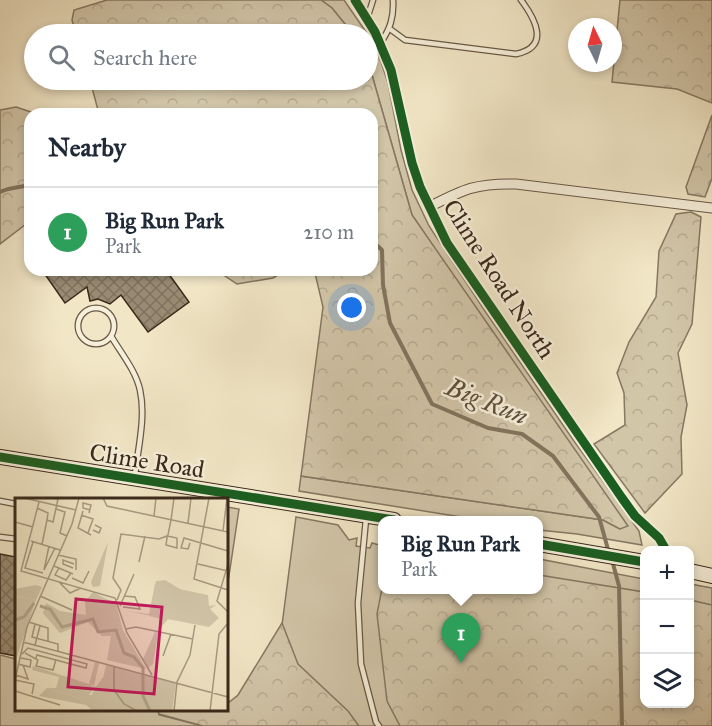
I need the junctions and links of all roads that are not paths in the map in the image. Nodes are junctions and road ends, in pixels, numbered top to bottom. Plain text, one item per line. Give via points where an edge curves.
1 (355, 0) edge
2 (373, 0) edge
3 (393, 0) edge
4 (521, 0) edge
5 (367, 19) junction
6 (370, 24) edge
7 (390, 29) junction
8 (378, 40) edge
9 (380, 44) junction
10 (429, 207) junction
11 (712, 208) edge
12 (111, 336) junction
13 (0, 457) edge
14 (135, 479) junction
15 (0, 501) edge
16 (15, 504) edge
17 (366, 516) junction
18 (378, 518) edge
19 (0, 537) edge
20 (15, 539) edge
21 (543, 545) edge
22 (664, 546) edge
23 (640, 561) edge
24 (694, 572) edge
25 (712, 576) edge
26 (379, 726) edge

1 - 5 street, Clime Road North
2 - 5 lane
3 - 7 lane
4 - 7 lane via 538,32 528,52 516,54 405,40
5 - 6 street, Clime Road North
7 - 9 lane
8 - 9 street, Clime Road North
9 - 10 street, Clime Road North via 391,70 412,163
10 - 11 street via 466,189 497,183
10 - 22 street, Clime Road North via 447,243 622,498
12 - 12 lane via 96,344 84,340 78,330 80,318 94,308 105,311 114,325
12 - 14 lane via 140,389
13 - 14 main road, Clime Road
14 - 17 main road, Clime Road
15 - 16 lane
17 - 18 main road, Clime Road
17 - 26 lane via 358,603 361,664
19 - 20 lane
21 - 23 main road
24 - 25 main road

